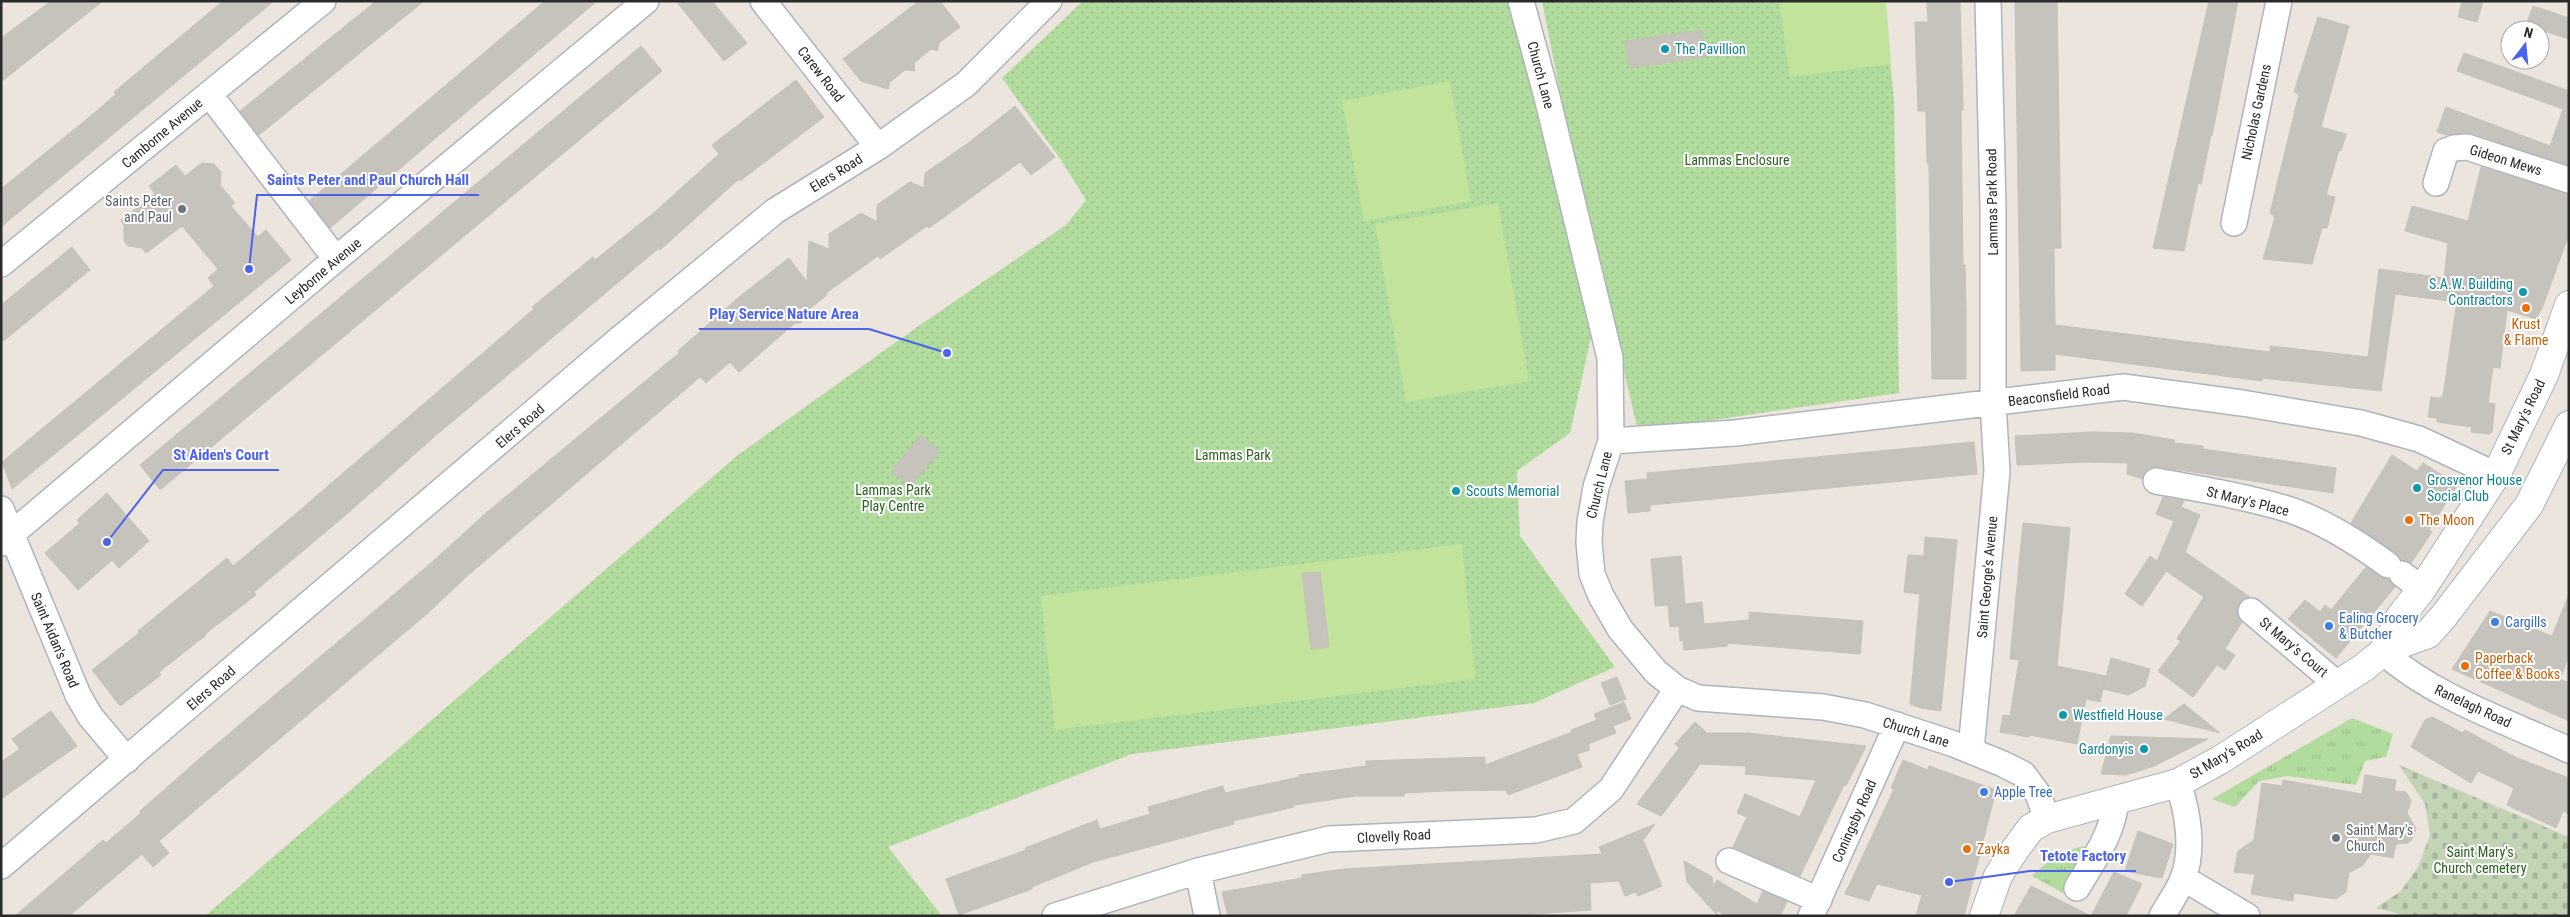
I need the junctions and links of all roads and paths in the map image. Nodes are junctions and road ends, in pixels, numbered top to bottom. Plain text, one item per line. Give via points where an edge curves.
1 (323, 1) edge
2 (646, 1) edge
3 (763, 1) edge
4 (1050, 1) edge
5 (1521, 1) edge
6 (1988, 1) edge
7 (2279, 1) edge
8 (209, 94) junction
9 (878, 147) junction
10 (2569, 180) edge
11 (2436, 183) dead end
12 (2234, 222) dead end
13 (336, 259) junction
14 (1, 264) edge
15 (2569, 306) edge
16 (1993, 403) junction
17 (2569, 425) edge
18 (1611, 441) junction
19 (2496, 475) junction
20 (2156, 481) dead end
21 (1, 510) edge
22 (7, 539) edge
23 (2404, 576) junction
24 (2251, 611) dead end
25 (2384, 650) junction
26 (2337, 684) junction
27 (1677, 689) junction
28 (1897, 725) junction
29 (1971, 750) junction
30 (2569, 750) edge
31 (127, 760) junction
32 (2178, 783) junction
33 (2116, 800) junction
34 (2047, 819) junction
35 (1729, 861) dead end
36 (1, 866) edge
37 (1198, 871) junction
38 (2184, 878) junction
39 (2078, 888) dead end
40 (1815, 908) edge
41 (1055, 916) edge
42 (1207, 916) edge
43 (1984, 916) edge
44 (2162, 916) edge
45 (2247, 916) edge

1 - 8 street, Camborne Avenue
2 - 13 street, Leyborne Avenue
3 - 9 street, Carew Road
4 - 9 street, Elers Road via 966,84
5 - 18 street, Church Lane via 1610,358
6 - 16 street, Lammas Park Road
7 - 12 street, Nicholas Gardens
8 - 13 street
8 - 14 street, Camborne Avenue
9 - 31 street, Elers Road via 775,210
10 - 11 street, Gideon Mews via 2467,148 2454,148 2446,151
13 - 22 street, Leyborne Avenue
15 - 19 main road, St Mary's Road via 2544,375
16 - 18 street, Beaconsfield Road via 1735,433
16 - 19 street, Beaconsfield Road via 2123,388 2242,402 2361,423 2409,436
16 - 29 street, Saint George's Avenue via 1997,470
17 - 25 main road, St Mary's Road via 2529,505 2443,617 2428,634
18 - 27 street, Church Lane via 1596,487 1590,522 1592,574 1620,629 1656,672
19 - 23 main road, St Mary's Road
20 - 23 street, St Mary's Place via 2289,510 2357,542
21 - 22 street, Saint Aidan's Road
22 - 31 street, Saint Aidan's Road via 78,695 90,716
23 - 25 main road, St Mary's Road via 2400,617
24 - 26 street, St Mary's Court
25 - 26 main road, St Mary's Road
25 - 30 street, Ranelagh Road via 2407,673 2436,690
26 - 32 main road, St Mary's Road via 2220,760
27 - 28 street, Church Lane via 1698,698 1823,707
27 - 37 street, Clovelly Road via 1611,789 1574,821 1536,830 1329,839
28 - 29 street, Church Lane
28 - 40 street, Coningsby Road
29 - 34 street, Church Lane via 2023,774 2038,794
31 - 36 street, Elers Road
32 - 33 main road, St Mary's Road
32 - 38 street via 2186,806 2189,848
33 - 34 main road, St Mary's Road
33 - 39 street via 2108,836
34 - 43 main road via 2031,828 2014,851 1998,876
35 - 40 street
37 - 41 street, Clovelly Road
37 - 42 street
38 - 44 street
38 - 45 street

